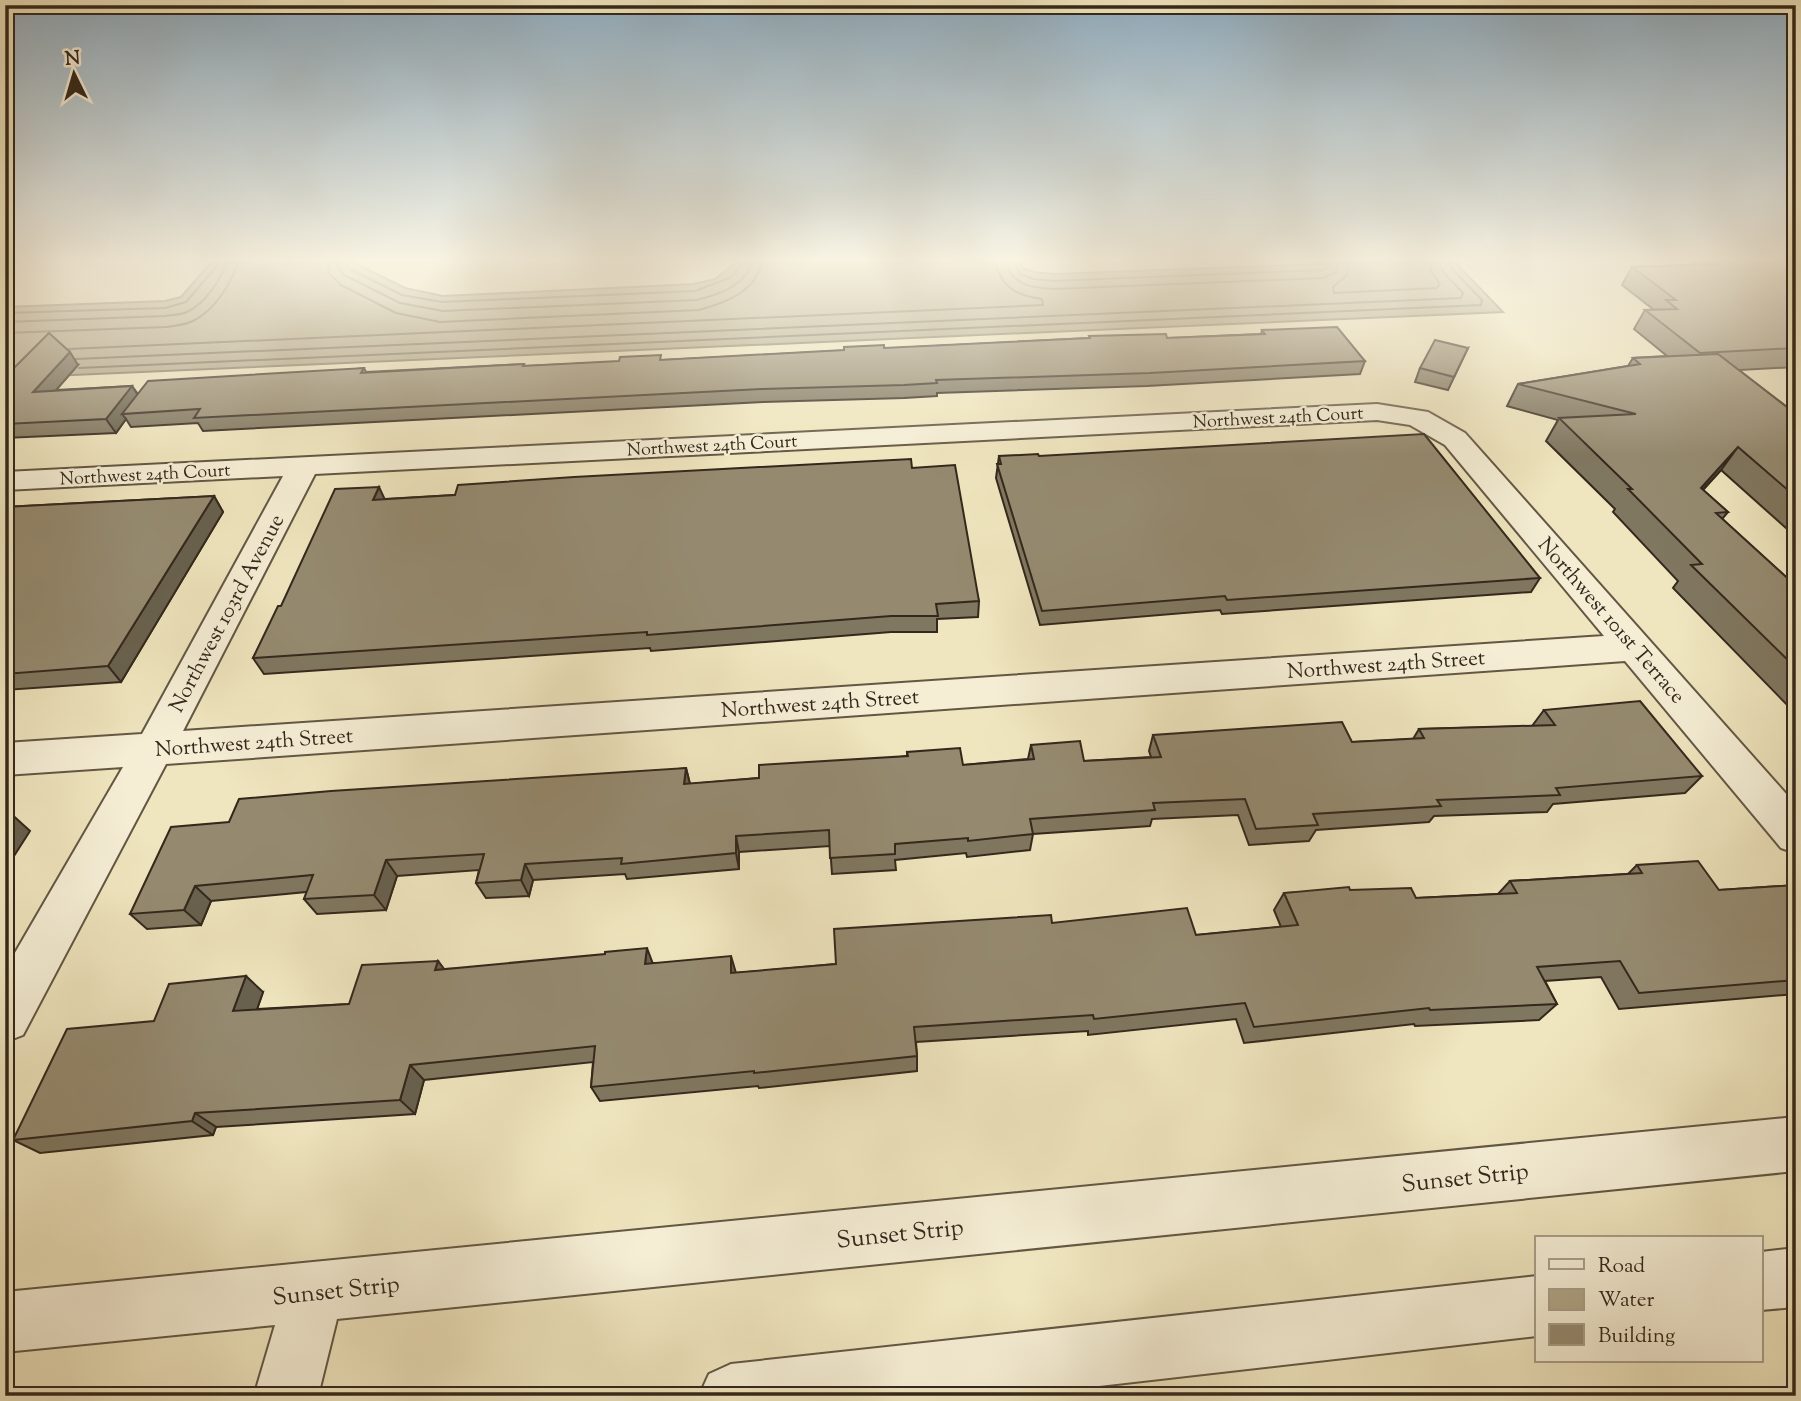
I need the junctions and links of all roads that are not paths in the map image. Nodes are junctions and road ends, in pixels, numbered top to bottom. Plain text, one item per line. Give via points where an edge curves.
1 (1418, 418) joint
2 (304, 466) junction
3 (5, 481) edge
4 (1635, 647) junction
5 (154, 749) junction
6 (5, 759) edge
7 (1796, 835) edge
8 (5, 1018) edge
9 (1796, 1144) edge
10 (1796, 1277) edge
11 (1762, 1281) edge
12 (314, 1292) junction
13 (1535, 1306) edge
14 (5, 1322) edge
15 (286, 1396) edge
16 (731, 1396) edge

1 - 2 street, Northwest 24th Court via 1377,412
1 - 4 street, Northwest 101st Terrace via 1455,439
2 - 3 street, Northwest 24th Court
2 - 5 street, Northwest 103rd Avenue
4 - 5 street, Northwest 24th Street
4 - 7 street, Northwest 101st Terrace
5 - 6 street, Northwest 24th Street
5 - 8 street, Northwest 103rd Avenue
9 - 12 street, Sunset Strip
10 - 11 street
12 - 14 street, Sunset Strip
12 - 15 street
13 - 16 street

